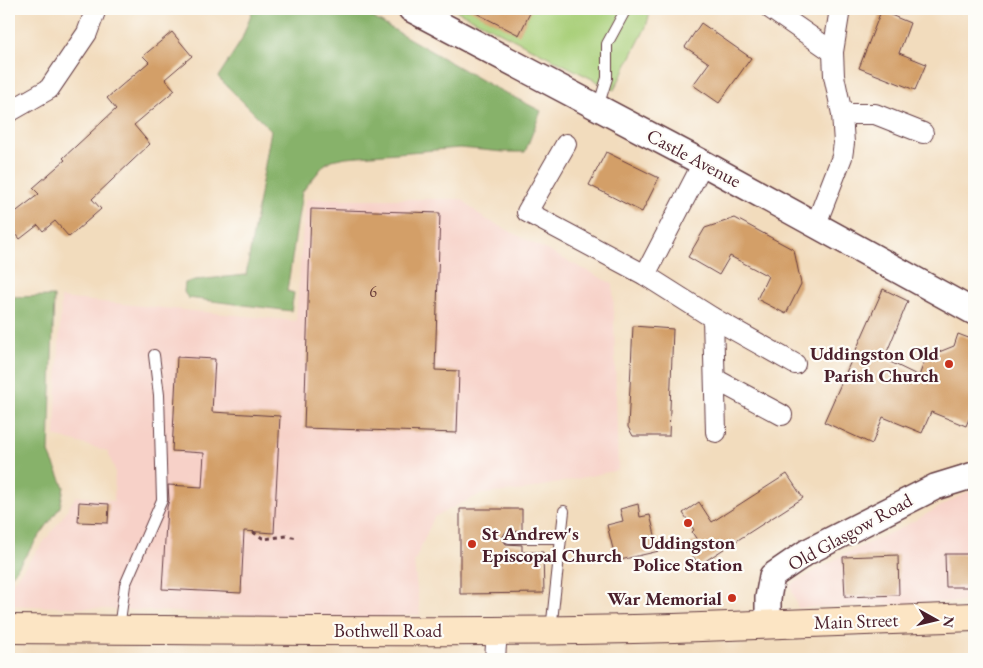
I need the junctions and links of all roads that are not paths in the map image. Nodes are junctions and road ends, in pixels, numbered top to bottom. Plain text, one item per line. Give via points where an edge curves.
1 (96, 9) edge
2 (411, 9) edge
3 (626, 9) edge
4 (771, 9) edge
5 (840, 9) edge
6 (832, 52) junction
7 (598, 107) junction
8 (9, 112) edge
9 (842, 114) junction
10 (923, 133) dead end
11 (566, 144) dead end
12 (703, 163) junction
13 (816, 224) junction
14 (645, 275) junction
15 (974, 312) edge
16 (713, 318) junction
17 (154, 355) dead end
18 (795, 364) dead end
19 (715, 379) junction
20 (782, 415) dead end
21 (716, 432) dead end
22 (974, 475) edge
23 (564, 511) dead end
24 (509, 538) dead end
25 (560, 538) junction
26 (974, 618) edge
27 (768, 624) junction
28 (9, 628) edge
29 (118, 630) junction
30 (497, 630) junction
31 (551, 630) junction
32 (495, 659) edge

1 - 8 street via 86,34 49,89
2 - 7 street, Castle Avenue
3 - 7 lane via 607,44 607,78
4 - 6 street
5 - 6 street
6 - 9 street
7 - 12 street, Castle Avenue
9 - 10 street via 874,114
9 - 13 street via 842,157
11 - 14 street via 527,212
12 - 13 street, Castle Avenue
12 - 14 street
13 - 15 street, Castle Avenue
14 - 16 street
16 - 18 street
16 - 19 street
17 - 29 lane via 159,395 162,500 125,585
19 - 20 street
19 - 21 street
22 - 27 street, Old Glasgow Road via 935,487 807,552 772,576
23 - 25 lane
24 - 25 lane
25 - 31 lane
26 - 27 main road, Main Street
27 - 31 main road, Bothwell Road
28 - 29 main road, Bothwell Road
29 - 30 main road, Bothwell Road
30 - 31 main road, Bothwell Road
30 - 32 street

